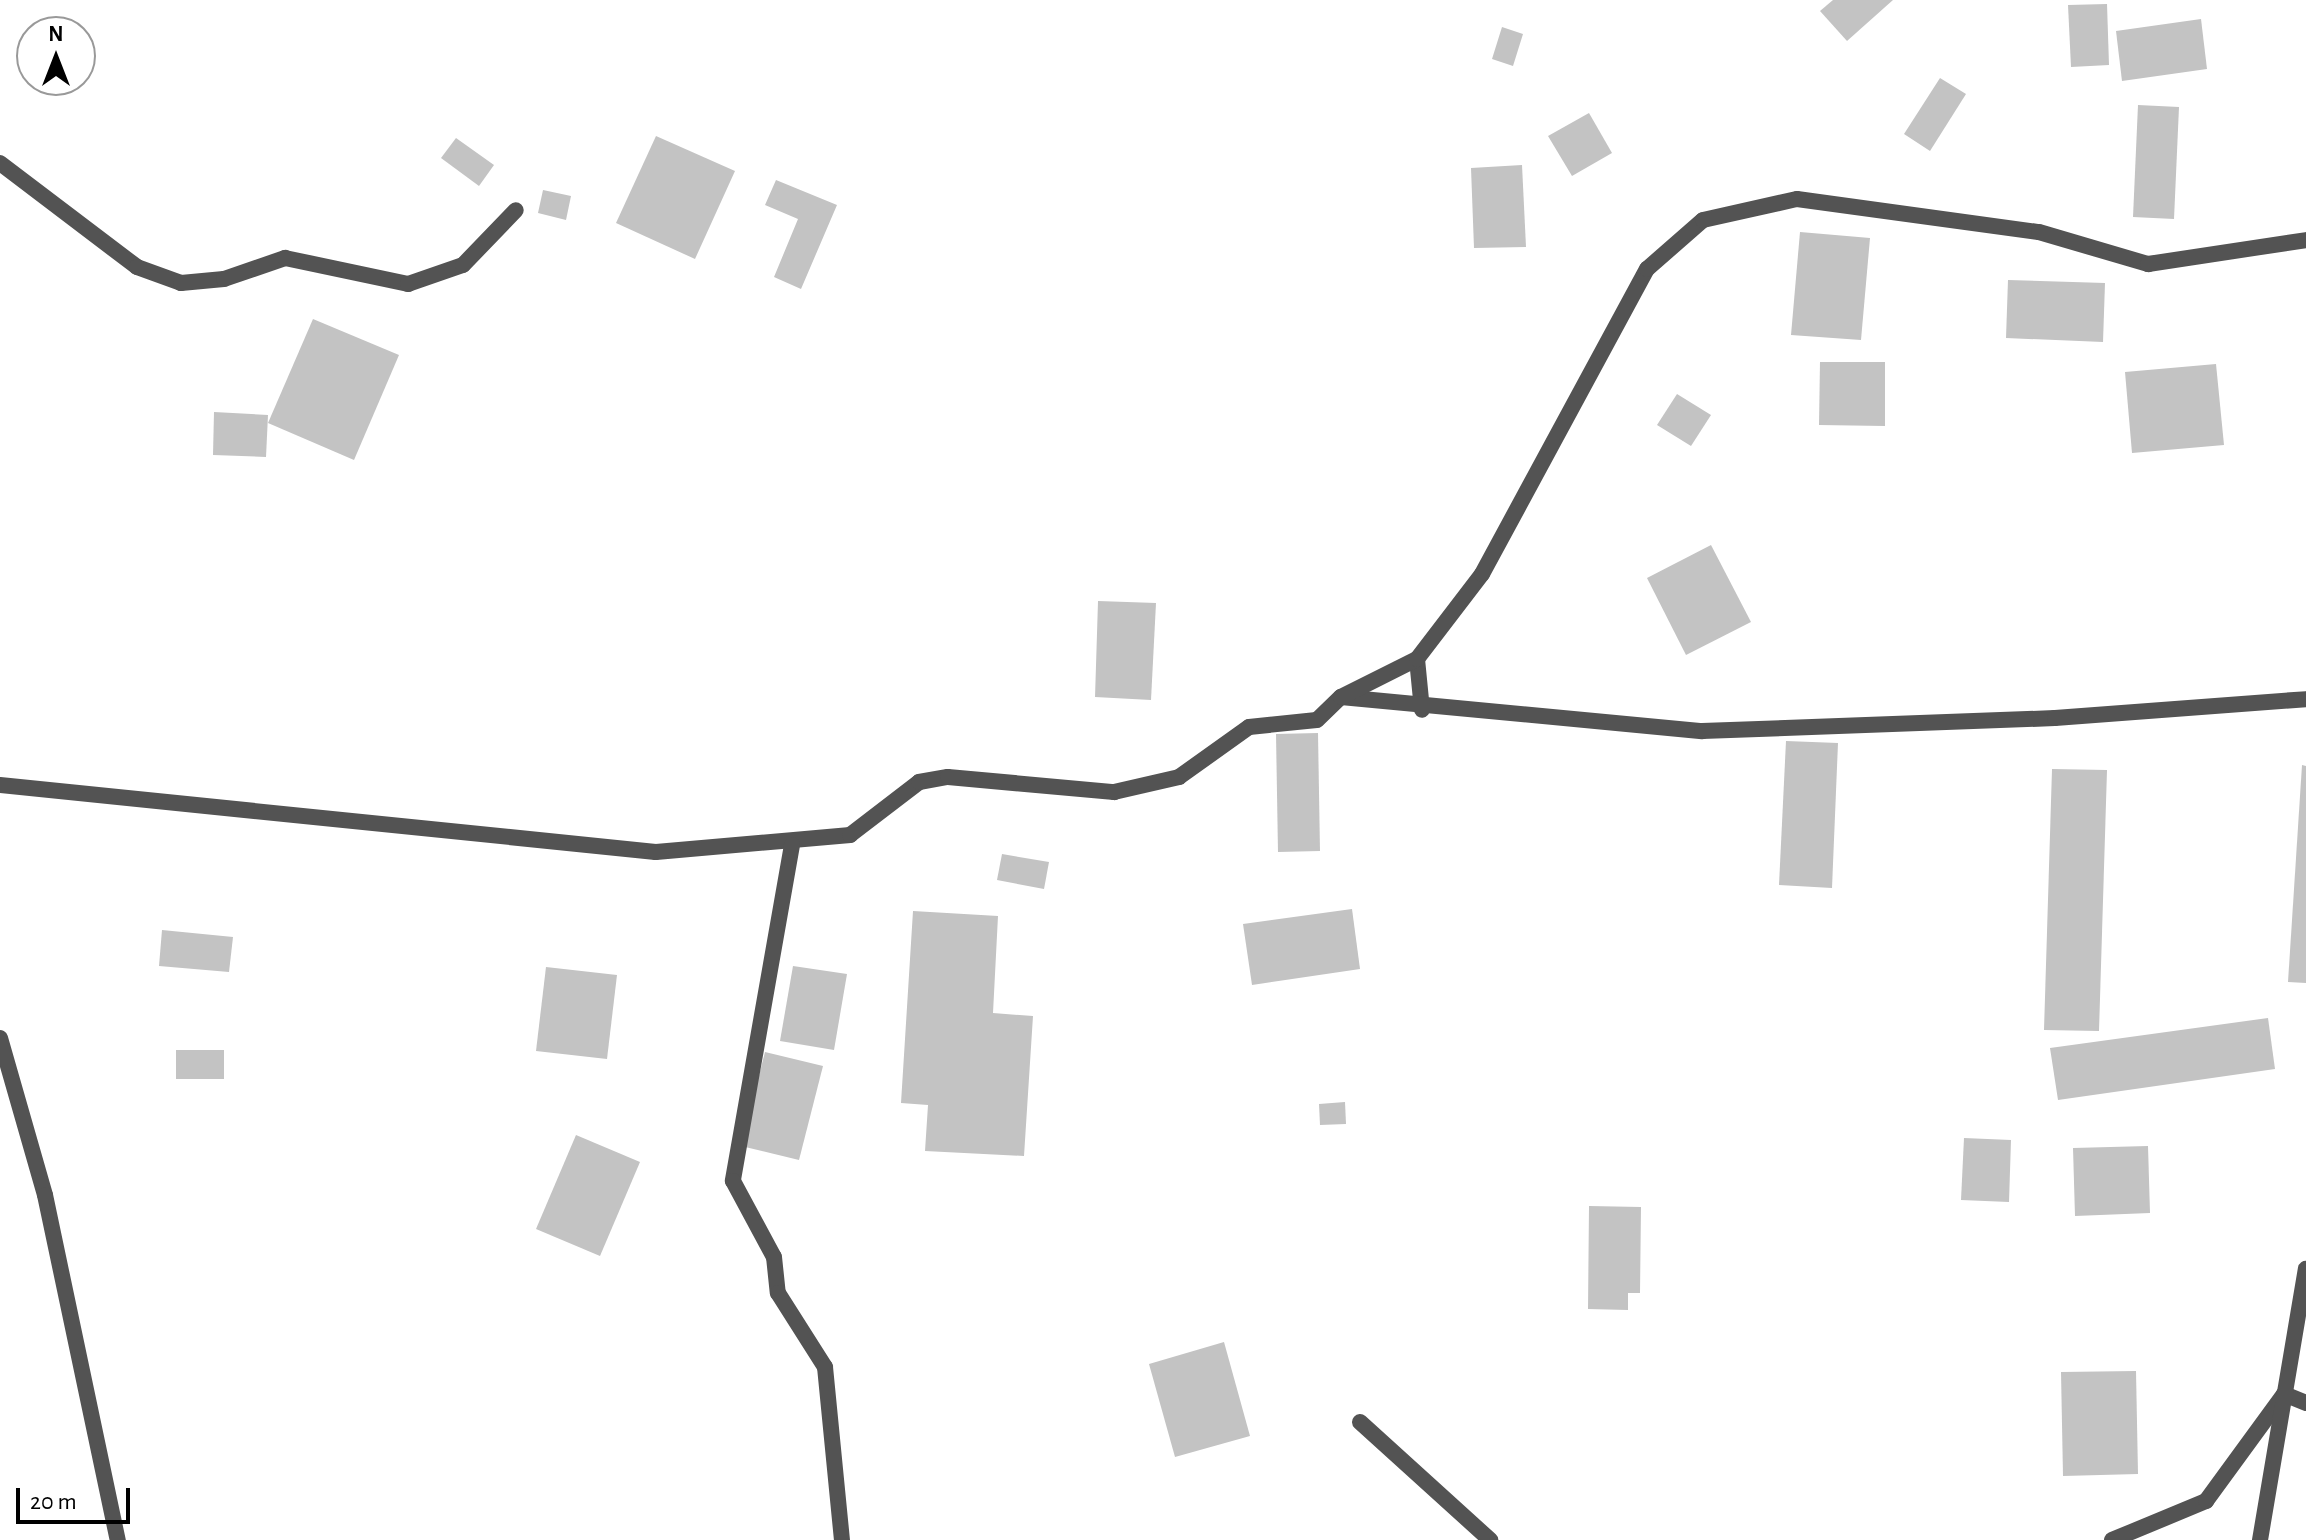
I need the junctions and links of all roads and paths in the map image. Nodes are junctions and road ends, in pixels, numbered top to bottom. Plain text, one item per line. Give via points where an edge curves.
1 (0, 163) edge
2 (516, 210) dead end
3 (2306, 240) edge
4 (1417, 659) junction
5 (1341, 697) junction
6 (2306, 699) edge
7 (1422, 710) junction
8 (0, 785) edge
9 (792, 845) junction
10 (0, 1038) edge
11 (2306, 1269) edge
12 (2284, 1394) junction
13 (2306, 1403) edge
14 (1360, 1422) dead end
15 (118, 1540) edge
16 (842, 1540) edge
17 (1490, 1540) edge
18 (2112, 1540) edge
19 (2260, 1540) edge

1 - 2 street via 137,267 181,283 224,279 285,258 408,284 463,265
3 - 4 street via 2148,264 2039,232 1797,199 1703,220 1647,269 1482,574
4 - 5 street
4 - 7 street
5 - 7 street
5 - 9 street via 1317,720 1249,727 1179,777 1114,792 948,777 919,782 850,835
6 - 7 street via 2055,718 1702,731
8 - 9 street via 656,852
9 - 16 street via 733,1181 774,1257 778,1293 825,1367
10 - 15 street via 45,1195
11 - 12 street
12 - 13 street
12 - 18 street via 2206,1501
12 - 19 street
14 - 17 street

